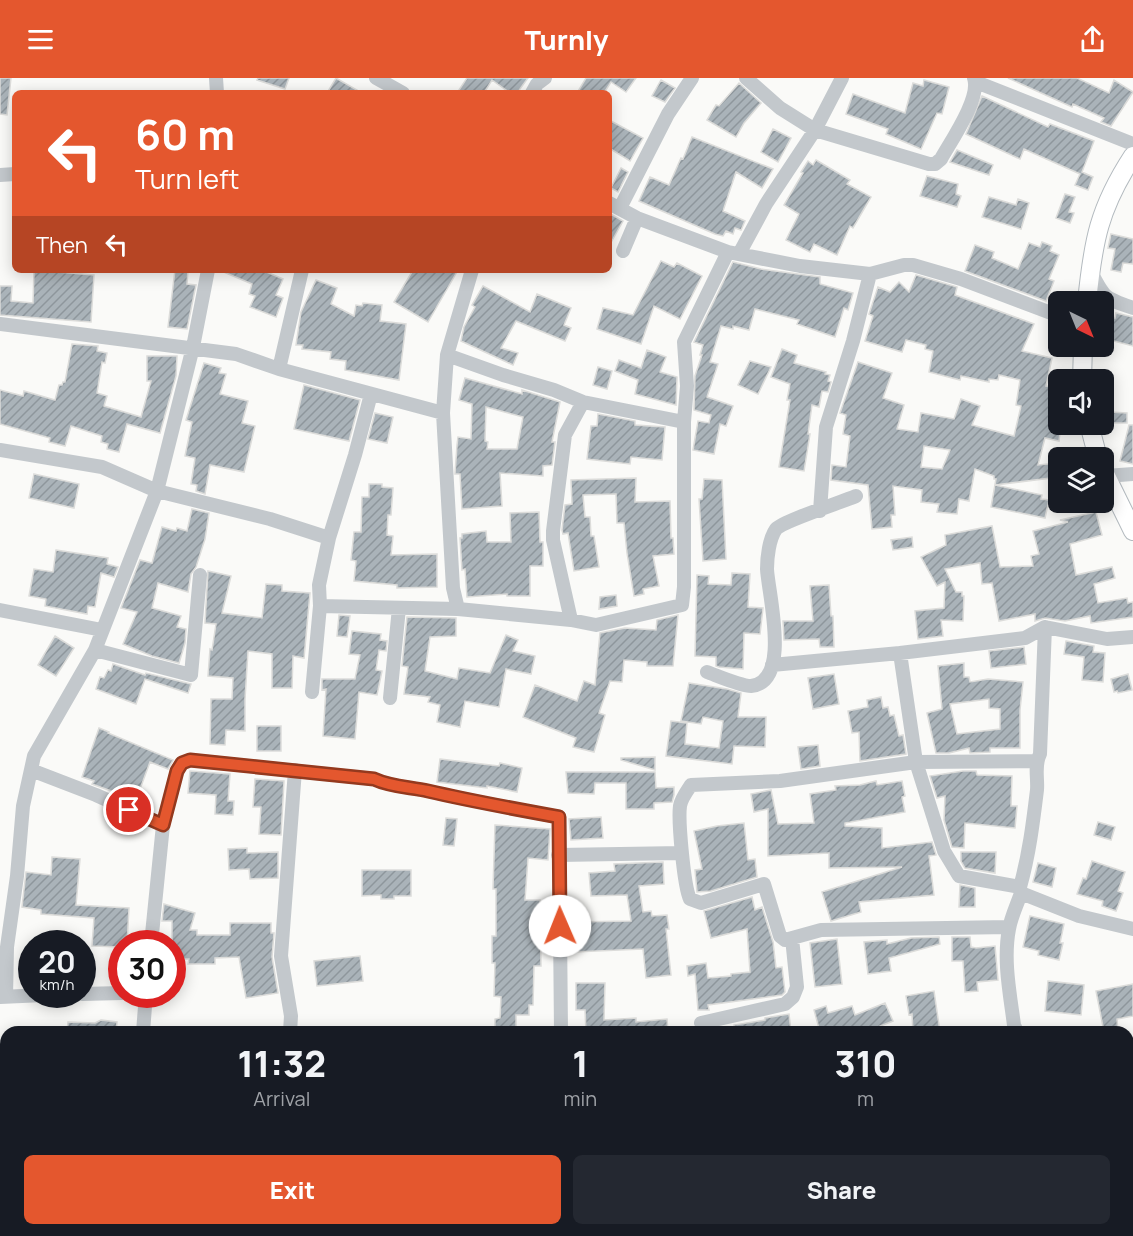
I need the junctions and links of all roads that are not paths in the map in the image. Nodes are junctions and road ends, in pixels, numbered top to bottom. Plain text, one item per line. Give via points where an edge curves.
1 (376, 78) edge
2 (545, 78) edge
3 (692, 78) edge
4 (746, 78) edge
5 (842, 78) edge
6 (975, 80) edge
7 (397, 86) edge
8 (534, 90) edge
9 (815, 130) junction
10 (1133, 144) edge
11 (1133, 156) edge
12 (614, 206) edge
13 (637, 218) junction
14 (623, 251) dead end
15 (734, 254) junction
16 (1090, 270) junction
17 (207, 273) edge
18 (301, 273) edge
19 (471, 273) edge
20 (870, 274) junction
21 (1088, 291) edge
22 (1133, 308) edge
23 (1048, 312) edge
24 (0, 324) edge
25 (193, 347) junction
26 (447, 355) junction
27 (279, 369) junction
28 (371, 394) junction
29 (583, 402) junction
30 (443, 413) junction
31 (684, 422) junction
32 (0, 450) edge
33 (1114, 474) edge
34 (1133, 474) edge
35 (157, 492) junction
36 (1114, 492) edge
37 (856, 496) dead end
38 (820, 511) junction
39 (1133, 531) edge
40 (329, 538) junction
41 (200, 575) dead end
42 (320, 606) junction
43 (399, 608) junction
44 (458, 609) junction
45 (0, 610) edge
46 (571, 620) junction
47 (1045, 627) junction
48 (102, 630) junction
49 (1133, 637) edge
50 (95, 650) junction
51 (900, 653) junction
52 (772, 665) junction
53 (707, 672) dead end
54 (312, 692) dead end
55 (390, 698) dead end
56 (1036, 761) junction
57 (916, 762) junction
58 (31, 770) junction
59 (295, 770) junction
60 (163, 825) junction
61 (682, 853) junction
62 (558, 855) junction
63 (1021, 890) junction
64 (1009, 927) junction
65 (1133, 929) edge
66 (152, 930) edge
67 (792, 938) junction
68 (18, 996) edge
69 (3, 997) edge
70 (145, 1008) edge
71 (701, 1023) dead end
72 (143, 1026) edge
73 (290, 1026) edge
74 (561, 1026) edge
75 (1014, 1026) edge

1 - 7 street
2 - 8 street
3 - 12 street
4 - 9 street via 780,108
5 - 9 street
6 - 9 street via 971,104 935,164
6 - 10 street
9 - 15 street
11 - 16 main road via 1098,225
12 - 13 street
13 - 14 street
13 - 15 street
15 - 20 street
15 - 31 street via 684,342
16 - 21 main road
16 - 22 street via 1102,294
17 - 25 street
18 - 27 street
19 - 26 street
20 - 23 street via 913,265
20 - 38 street via 826,428
24 - 25 street
25 - 27 street via 236,354
25 - 35 street
26 - 29 street
26 - 30 street
27 - 28 street
28 - 30 street
28 - 40 street
29 - 31 street
29 - 46 street via 565,435 553,531
30 - 44 street via 453,588
31 - 46 street via 682,605 596,624
32 - 35 street via 102,467
33 - 34 street
35 - 40 street via 270,519
35 - 48 street
36 - 39 main road
37 - 38 street
38 - 52 street via 784,524 776,530 770,546 767,568 775,625
40 - 42 street via 319,585
41 - 50 street via 191,675
42 - 43 street
42 - 54 street
43 - 44 street
43 - 55 street
44 - 46 street
45 - 48 street
47 - 49 street via 1107,639
47 - 51 street via 1025,638
47 - 56 street via 1040,754
48 - 50 street
50 - 58 street via 43,738
51 - 52 street
51 - 57 street
52 - 53 street via 766,678 749,686
56 - 57 street
56 - 63 street via 1038,779 1031,841
57 - 61 street via 780,781 691,785 680,805
57 - 63 street via 944,851 959,876
58 - 60 street
58 - 69 street via 23,806
59 - 60 street via 190,760 182,763
59 - 62 street via 374,779 559,817
59 - 73 street via 281,956
60 - 66 street
61 - 62 street
61 - 67 street via 690,900 700,903 764,885 780,936 785,940
62 - 74 street
63 - 64 street
63 - 65 street via 1079,916
64 - 67 street via 821,930
64 - 75 street via 1007,965
67 - 71 street via 797,987 793,997 785,1004
68 - 69 street
70 - 72 street

